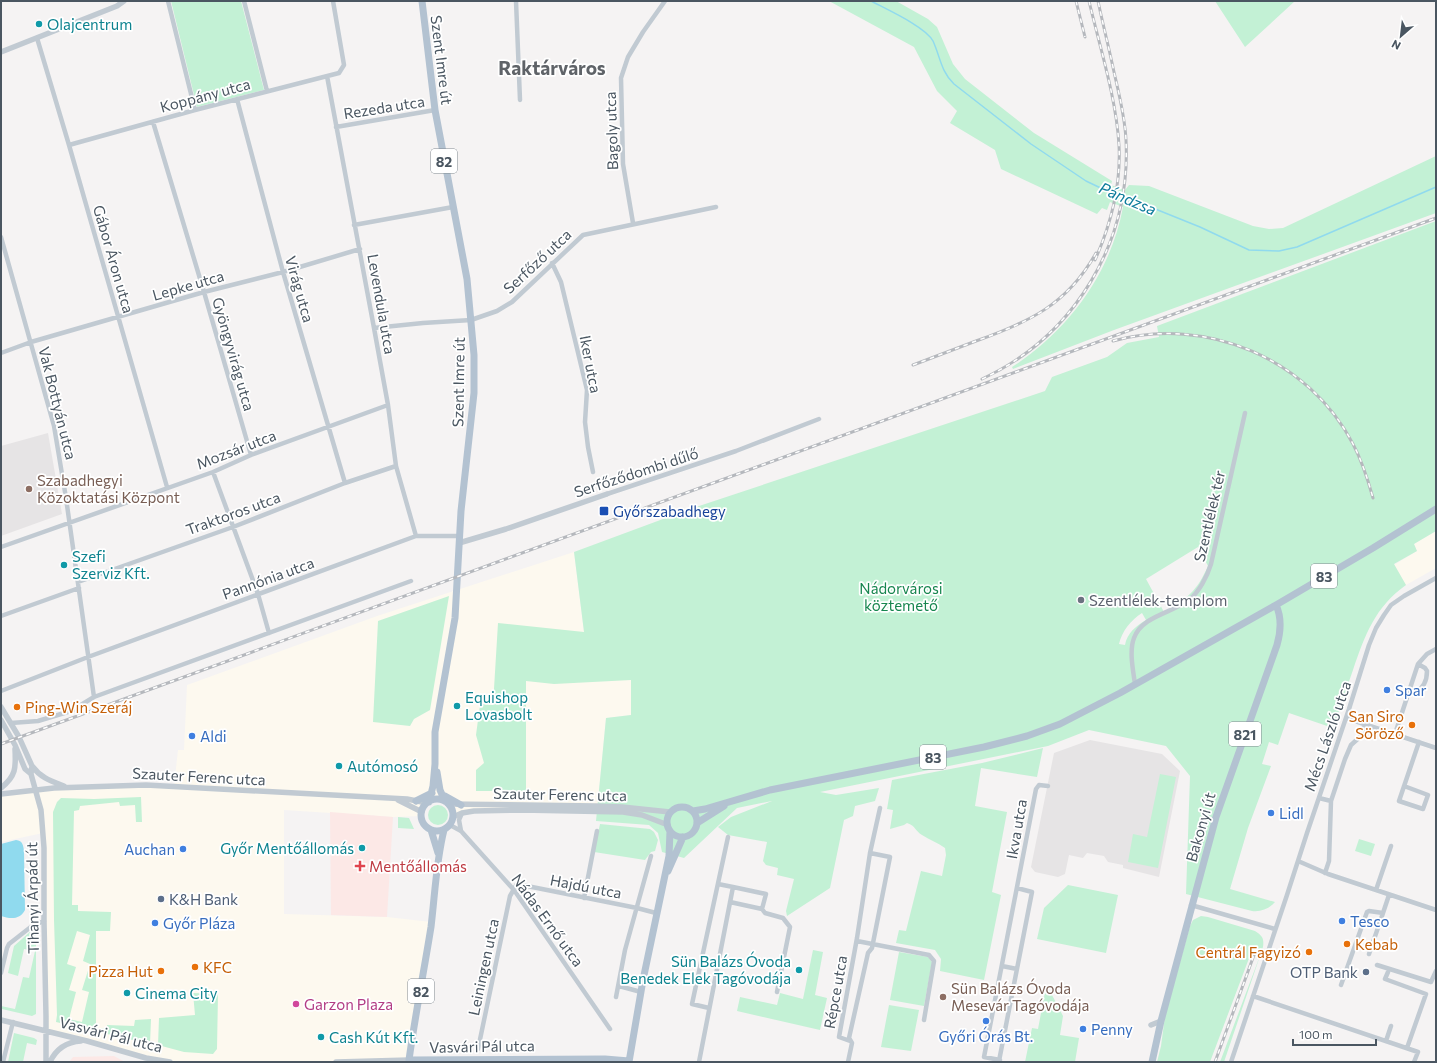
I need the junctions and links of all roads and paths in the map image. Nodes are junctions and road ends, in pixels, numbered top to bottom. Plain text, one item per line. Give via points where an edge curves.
1 (168, 1) edge
2 (244, 1) edge
3 (333, 1) edge
4 (422, 1) edge
5 (516, 1) edge
6 (666, 1) edge
7 (123, 2) edge
8 (37, 38) junction
9 (1, 52) edge
10 (327, 76) junction
11 (267, 91) junction
12 (237, 99) junction
13 (520, 100) dead end
14 (195, 110) junction
15 (435, 110) junction
16 (153, 122) junction
17 (336, 127) junction
18 (69, 144) junction
19 (453, 207) junction
20 (716, 207) dead end
21 (633, 223) junction
22 (354, 225) junction
23 (1, 237) edge
24 (360, 249) junction
25 (552, 263) junction
26 (283, 272) junction
27 (204, 292) junction
28 (119, 318) junction
29 (471, 320) junction
30 (374, 328) junction
31 (31, 342) junction
32 (1, 353) edge
33 (388, 405) junction
34 (1245, 413) dead end
35 (819, 419) dead end
36 (328, 427) junction
37 (251, 455) junction
38 (396, 466) junction
39 (213, 472) junction
40 (593, 472) dead end
41 (345, 483) junction
42 (167, 487) junction
43 (607, 494) joint
44 (1436, 509) edge
45 (69, 523) junction
46 (233, 527) junction
47 (416, 536) junction
48 (459, 540) junction
49 (1, 547) edge
50 (1436, 578) edge
51 (411, 581) dead end
52 (78, 582) junction
53 (79, 588) junction
54 (258, 594) junction
55 (1276, 604) junction
56 (1, 616) edge
57 (269, 633) junction
58 (1436, 649) edge
59 (88, 657) junction
60 (1418, 664) junction
61 (1135, 684) junction
62 (1, 691) edge
63 (1409, 691) junction
64 (94, 697) junction
65 (1, 707) edge
66 (1346, 718) junction
67 (1, 720) edge
68 (11, 723) junction
69 (1365, 724) junction
70 (1395, 734) junction
71 (1419, 742) junction
72 (14, 743) junction
73 (1436, 748) edge
74 (435, 764) junction
75 (32, 766) junction
76 (31, 774) junction
77 (1048, 786) dead end
78 (1404, 786) junction
79 (66, 787) junction
80 (1, 788) edge
81 (36, 790) junction
82 (440, 790) junction
83 (432, 793) junction
84 (1, 794) edge
85 (1318, 798) junction
86 (396, 799) junction
87 (416, 801) junction
88 (732, 801) junction
89 (1331, 801) junction
90 (428, 802) junction
91 (447, 802) junction
92 (461, 805) junction
93 (880, 808) dead end
94 (693, 811) junction
95 (422, 812) junction
96 (670, 812) junction
97 (462, 813) junction
98 (453, 817) junction
99 (697, 823) junction
100 (450, 825) junction
101 (669, 828) junction
102 (431, 830) junction
103 (444, 830) junction
104 (461, 831) junction
105 (597, 831) dead end
106 (683, 837) junction
107 (728, 837) dead end
108 (1391, 846) dead end
109 (870, 853) junction
110 (438, 854) junction
111 (651, 856) dead end
112 (1298, 861) junction
113 (1325, 873) junction
114 (664, 882) junction
115 (718, 884) junction
116 (732, 887) junction
117 (1017, 888) junction
118 (514, 890) junction
119 (1376, 890) junction
120 (1389, 894) junction
121 (584, 898) junction
122 (730, 902) junction
123 (1191, 905) junction
124 (637, 908) junction
125 (762, 909) junction
126 (1436, 910) edge
127 (656, 913) junction
128 (1383, 913) junction
129 (44, 921) junction
130 (1275, 929) junction
131 (857, 941) junction
132 (873, 944) junction
133 (1369, 954) dead end
134 (1377, 965) dead end
135 (1002, 966) junction
136 (1017, 969) junction
137 (1436, 971) edge
138 (1, 972) edge
139 (1388, 972) dead end
140 (1341, 985) dead end
141 (619, 986) junction
142 (641, 992) junction
143 (777, 992) dead end
144 (1253, 996) junction
145 (616, 997) dead end
146 (709, 1008) junction
147 (1, 1020) edge
148 (924, 1020) dead end
149 (12, 1022) junction
150 (1391, 1026) dead end
151 (610, 1029) dead end
152 (46, 1031) junction
153 (850, 1040) junction
154 (87, 1041) junction
155 (1386, 1041) junction
156 (1407, 1048) junction
157 (478, 1049) dead end
158 (553, 1060) edge
159 (409, 1061) edge
160 (1000, 1061) edge
161 (3, 1062) edge
162 (46, 1062) edge
163 (50, 1062) edge
164 (170, 1062) edge
165 (336, 1062) edge
166 (630, 1062) edge
167 (699, 1062) edge
168 (848, 1062) edge
169 (1152, 1062) edge
170 (1231, 1062) edge
171 (1414, 1062) edge

1 - 14 street
2 - 11 street
3 - 10 street, Koppány utca via 344,65 339,73
4 - 15 main road, Szent Imre út / 82
5 - 13 street
6 - 21 street, Bagoly utca via 628,57 621,78 623,164
7 - 8 street
8 - 9 street
8 - 18 street, Gábor Áron utca
10 - 11 street, Koppány utca
10 - 17 street, Levendula utca
11 - 12 street, Koppány utca
12 - 14 street, Koppány utca
12 - 26 street, Virág utca
14 - 16 street, Koppány utca
15 - 17 street, Rezeda utca
15 - 19 main road, Szent Imre út / 82
16 - 18 street, Koppány utca
16 - 27 street, Gyöngyvirág utca
17 - 22 street, Levendula utca
18 - 28 street, Gábor Áron utca
19 - 22 street
19 - 29 main road, Szent Imre út / 82 via 467,279
20 - 21 street, Serfőző utca
21 - 25 street, Serfőző utca via 583,235
22 - 24 street, Levendula utca
23 - 31 street, Vak Bottyán utca
24 - 26 street, Lepke utca
24 - 30 street, Levendula utca
25 - 29 street, Serfőző utca via 512,302 497,311
25 - 40 street, Iker utca via 561,282 587,390 585,422
26 - 27 street, Lepke utca
26 - 36 street, Virág utca
27 - 28 street, Lepke utca
27 - 37 street, Gyöngyvirág utca
28 - 31 street, Lepke utca
28 - 42 street, Gábor Áron utca
29 - 30 street, Serfőző utca
29 - 48 main road, Szent Imre út / 82 via 474,393
30 - 33 street, Levendula utca
31 - 32 street, Lepke utca
31 - 45 street, Vak Bottyán utca via 54,426
33 - 36 street, Mozsár utca
33 - 38 street, Levendula utca
34 - 61 street, Szentlélek tér via 1207,574 1188,601 1147,622 1133,639
35 - 43 street, Serfőződombi dűlő via 736,451
36 - 37 street, Mozsár utca
36 - 41 street, Virág utca
37 - 39 street, Mozsár utca
38 - 41 street, Traktoros utca
38 - 47 street, Levendula utca
39 - 42 street, Mozsár utca
39 - 46 street
41 - 46 street, Traktoros utca
42 - 45 street, Mozsár utca
43 - 48 street, Serfőződombi dűlő via 506,530
44 - 55 main road, 83
45 - 49 street, Mozsár utca
45 - 52 street, Vak Bottyán utca
46 - 52 street, Traktoros utca
46 - 54 street
47 - 48 street, Pannónia utca
47 - 54 street, Pannónia utca
48 - 74 main road, Szent Imre út / 82 via 455,618 435,732
50 - 66 street, Mécs László utca via 1397,601 1380,620 1369,645
51 - 57 street
52 - 53 street, Vak Bottyán utca
53 - 56 street
53 - 59 street, Vak Bottyán utca
54 - 57 street
54 - 59 street, Pannónia utca
55 - 61 main road, 83
55 - 123 main road, Bakonyi út / 821 via 1281,628 1277,645 1221,799
57 - 64 street
58 - 60 street
59 - 62 street, Pannónia utca
59 - 64 street, Vak Bottyán utca
60 - 63 street
60 - 63 street via 1427,671 1424,685 1416,693
61 - 88 main road, 83 via 1060,724 1027,736 770,790
63 - 70 street
64 - 68 street via 71,711 38,721
65 - 68 street
66 - 69 street
66 - 85 street, Mécs László utca
67 - 72 street, Tihanyi Árpád út
68 - 75 street
69 - 70 street
69 - 89 street, Mécs László utca via 1361,736 1351,746 1345,759
70 - 71 street
71 - 73 street
71 - 78 street
72 - 76 street, Tihanyi Árpád út via 25,769
72 - 80 street via 14,774
74 - 82 main road, Szent Imre út / 82
74 - 83 main road, Szent Imre út / 82
75 - 76 street
75 - 79 street via 46,779
76 - 81 street, Tihanyi Árpád út
77 - 117 street, Ikva utca via 1039,785 1036,788
78 - 78 street via 1399,801 1423,809 1428,795
79 - 81 street, Szauter Ferenc utca
79 - 86 street, Szauter Ferenc utca via 146,785
81 - 84 street, Szauter Ferenc utca
81 - 129 street, Tihanyi Árpád út via 43,833
82 - 91 main road, Szent Imre út / 82
82 - 92 main road via 445,797
83 - 87 main road
83 - 90 main road, Szent Imre út / 82
85 - 89 street
85 - 112 street, Mécs László utca
86 - 87 street, Szauter Ferenc utca
86 - 95 street, Szauter Ferenc utca
87 - 90 street, Szauter Ferenc utca
88 - 94 main road, 83
88 - 99 main road, 83
89 - 113 street, Mécs László utca via 1329,861
90 - 91 main road via 438,799
90 - 95 main road, 82
91 - 92 street, Szauter Ferenc utca
91 - 98 main road, 82
92 - 96 street, Szauter Ferenc utca via 596,806
93 - 109 street, Répce utca
94 - 96 main road, 83 via 683,807
94 - 99 main road
95 - 102 main road, 82 via 422,821
96 - 101 main road, 83
97 - 98 street, Szauter Ferenc utca
97 - 101 street, Szauter Ferenc utca via 521,810 623,812 642,815
97 - 104 street via 459,820
98 - 100 main road
99 - 106 main road, 83 via 696,830
100 - 103 main road
100 - 104 street, Nádas Ernő utca
101 - 106 main road via 678,837
101 - 114 main road, 83
102 - 103 main road
102 - 110 main road, 82
103 - 110 main road, 82
104 - 118 street, Nádas Ernő utca
105 - 121 street
106 - 114 main road, 83
107 - 115 street
108 - 119 street
109 - 131 street, Répce utca
109 - 132 street, Répce utca via 890,856
110 - 159 main road, 82 via 430,930
111 - 124 street
112 - 113 street
112 - 130 street, Mécs László utca
113 - 119 street
114 - 127 main road, 83
115 - 116 street
115 - 146 street via 692,1004
116 - 122 street
116 - 125 street via 766,894
117 - 135 street, Ikva utca
117 - 136 street, Ikva utca via 1032,892
118 - 121 street, Hajdú utca via 517,884
118 - 151 street, Nádas Ernő utca
118 - 157 street, Leiningen utca via 510,896
119 - 120 street
120 - 126 street
120 - 128 street
121 - 124 street, Hajdú utca
122 - 125 street
122 - 146 street
123 - 130 street
123 - 169 main road, Bakonyi út / 821 via 1158,1029
124 - 127 street, Hajdú utca
124 - 141 street via 625,950
125 - 143 street via 766,913 783,918 790,927
127 - 142 main road, 83
128 - 133 street
128 - 140 street via 1367,912
129 - 138 street via 32,926 9,944
129 - 152 street, Tihanyi Árpád út
130 - 144 street, Mécs László utca
131 - 132 street, Répce utca
131 - 153 street, Répce utca via 838,1038
132 - 148 street, Répce utca via 929,955 934,961
132 - 153 street, Répce utca via 868,953
134 - 137 street via 1431,982
135 - 136 street
135 - 160 street, Ikva utca via 984,1057
136 - 160 street, Ikva utca
139 - 156 street via 1385,980 1426,994
141 - 142 street
141 - 145 street
142 - 166 main road, 83
144 - 155 street
144 - 170 street, Mécs László utca
146 - 167 street
147 - 149 street, Vasvári Pál utca
149 - 152 street, Vasvári Pál utca
149 - 161 street
150 - 155 street
152 - 154 street, Vasvári Pál utca
152 - 162 street, Tihanyi Árpád út
153 - 168 street, Répce utca via 852,1043
154 - 163 street via 65,1045 55,1053
154 - 164 street, Vasvári Pál utca via 146,1058
155 - 156 street
156 - 171 street via 1418,1052
158 - 159 main road, Vasvári Pál utca
158 - 166 main road, Vasvári Pál utca via 605,1059
159 - 165 street, Vasvári Pál utca

